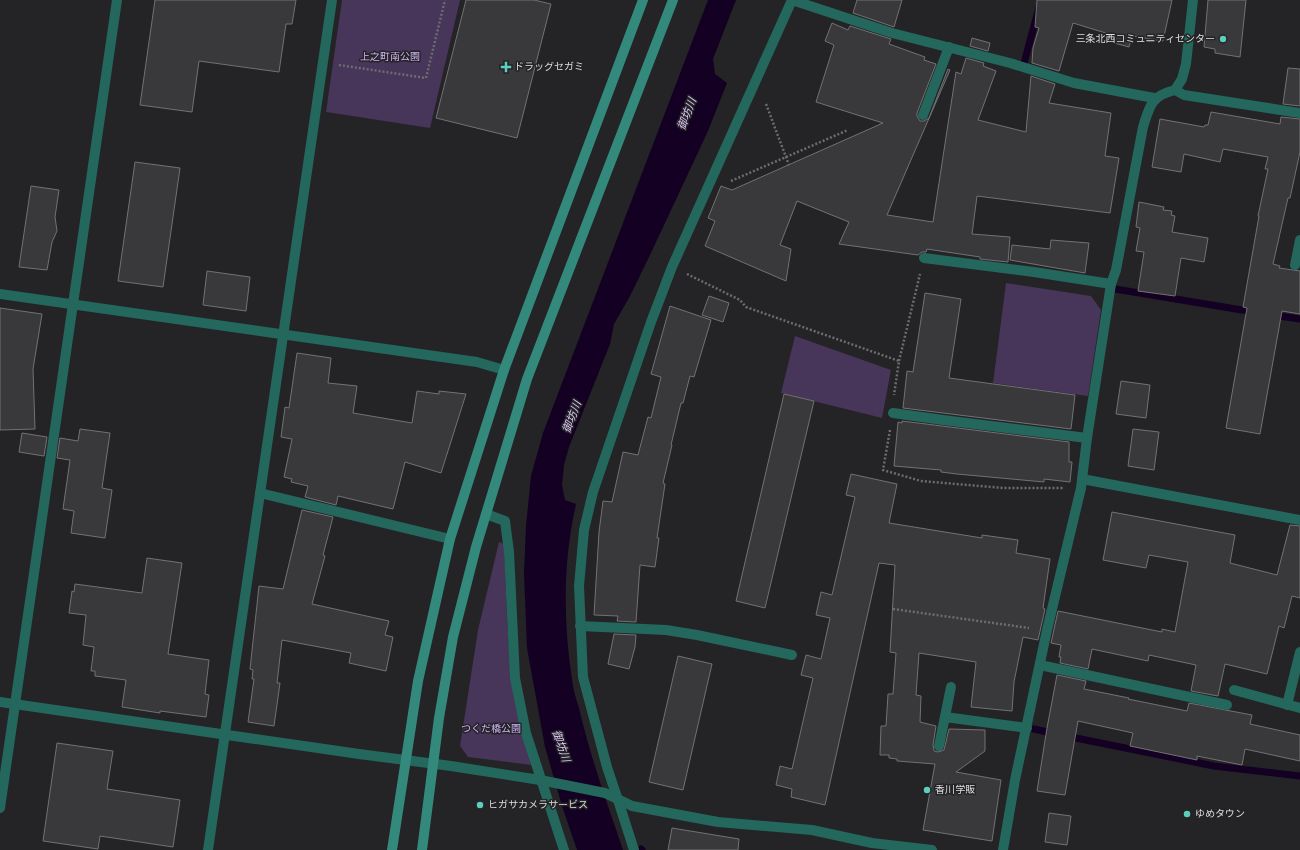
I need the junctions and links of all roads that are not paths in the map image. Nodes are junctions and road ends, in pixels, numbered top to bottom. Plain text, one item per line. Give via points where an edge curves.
1 (116, 0) edge
2 (332, 0) edge
3 (643, 0) edge
4 (673, 0) edge
5 (792, 0) edge
6 (1192, 0) edge
7 (949, 47) junction
8 (1175, 90) junction
9 (1154, 98) junction
10 (1300, 113) edge
11 (923, 115) dead end
12 (1300, 240) edge
13 (924, 258) road end
14 (1295, 265) dead end
15 (1110, 284) junction
16 (0, 294) edge
17 (74, 304) junction
18 (283, 334) junction
19 (504, 370) junction
20 (893, 412) road end
21 (1087, 438) junction
22 (1082, 483) junction
23 (260, 493) junction
24 (486, 514) junction
25 (1300, 520) edge
26 (450, 539) junction
27 (580, 626) junction
28 (1300, 652) edge
29 (792, 655) dead end
30 (1040, 665) junction
31 (951, 687) dead end
32 (1234, 690) dead end
33 (0, 702) edge
34 (16, 704) junction
35 (1227, 704) dead end
36 (1287, 704) junction
37 (1300, 708) edge
38 (945, 717) junction
39 (1027, 728) junction
40 (225, 734) junction
41 (939, 746) dead end
42 (405, 760) junction
43 (433, 764) junction
44 (545, 781) junction
45 (618, 800) junction
46 (0, 808) edge
47 (208, 850) edge
48 (392, 850) edge
49 (422, 850) edge
50 (564, 850) edge
51 (634, 850) edge
52 (932, 850) edge
53 (1003, 850) edge

1 - 17 street
2 - 18 street
3 - 19 street
4 - 24 street via 527,380
5 - 7 street via 892,33
5 - 27 street via 672,267 593,492 584,530 579,586
6 - 8 street via 1186,64 1182,79
7 - 9 street via 1074,83
7 - 11 street
8 - 9 street
8 - 10 street via 1184,95
9 - 15 street via 1143,127 1116,270
12 - 14 street
13 - 15 street
15 - 21 street
16 - 17 street
17 - 18 street
17 - 34 street
18 - 19 street via 477,362
18 - 23 street
19 - 26 street
20 - 21 street
21 - 22 street
22 - 25 street
22 - 30 street
23 - 26 street
23 - 40 street
24 - 43 street via 453,637
24 - 44 street via 505,521 507,527 515,678 526,733
26 - 42 street via 418,681
27 - 29 street via 666,630
27 - 45 street via 583,677
28 - 36 street
30 - 35 street
30 - 39 street
31 - 38 street
32 - 36 street
33 - 34 street
34 - 40 street
34 - 46 street
36 - 37 street
38 - 39 street
38 - 41 street
39 - 53 street
40 - 42 street
40 - 47 street
42 - 43 street
42 - 48 street
43 - 44 street
43 - 49 street
44 - 45 street via 605,793
44 - 50 street
45 - 51 street
45 - 52 street via 632,806 718,822 812,830 872,843

